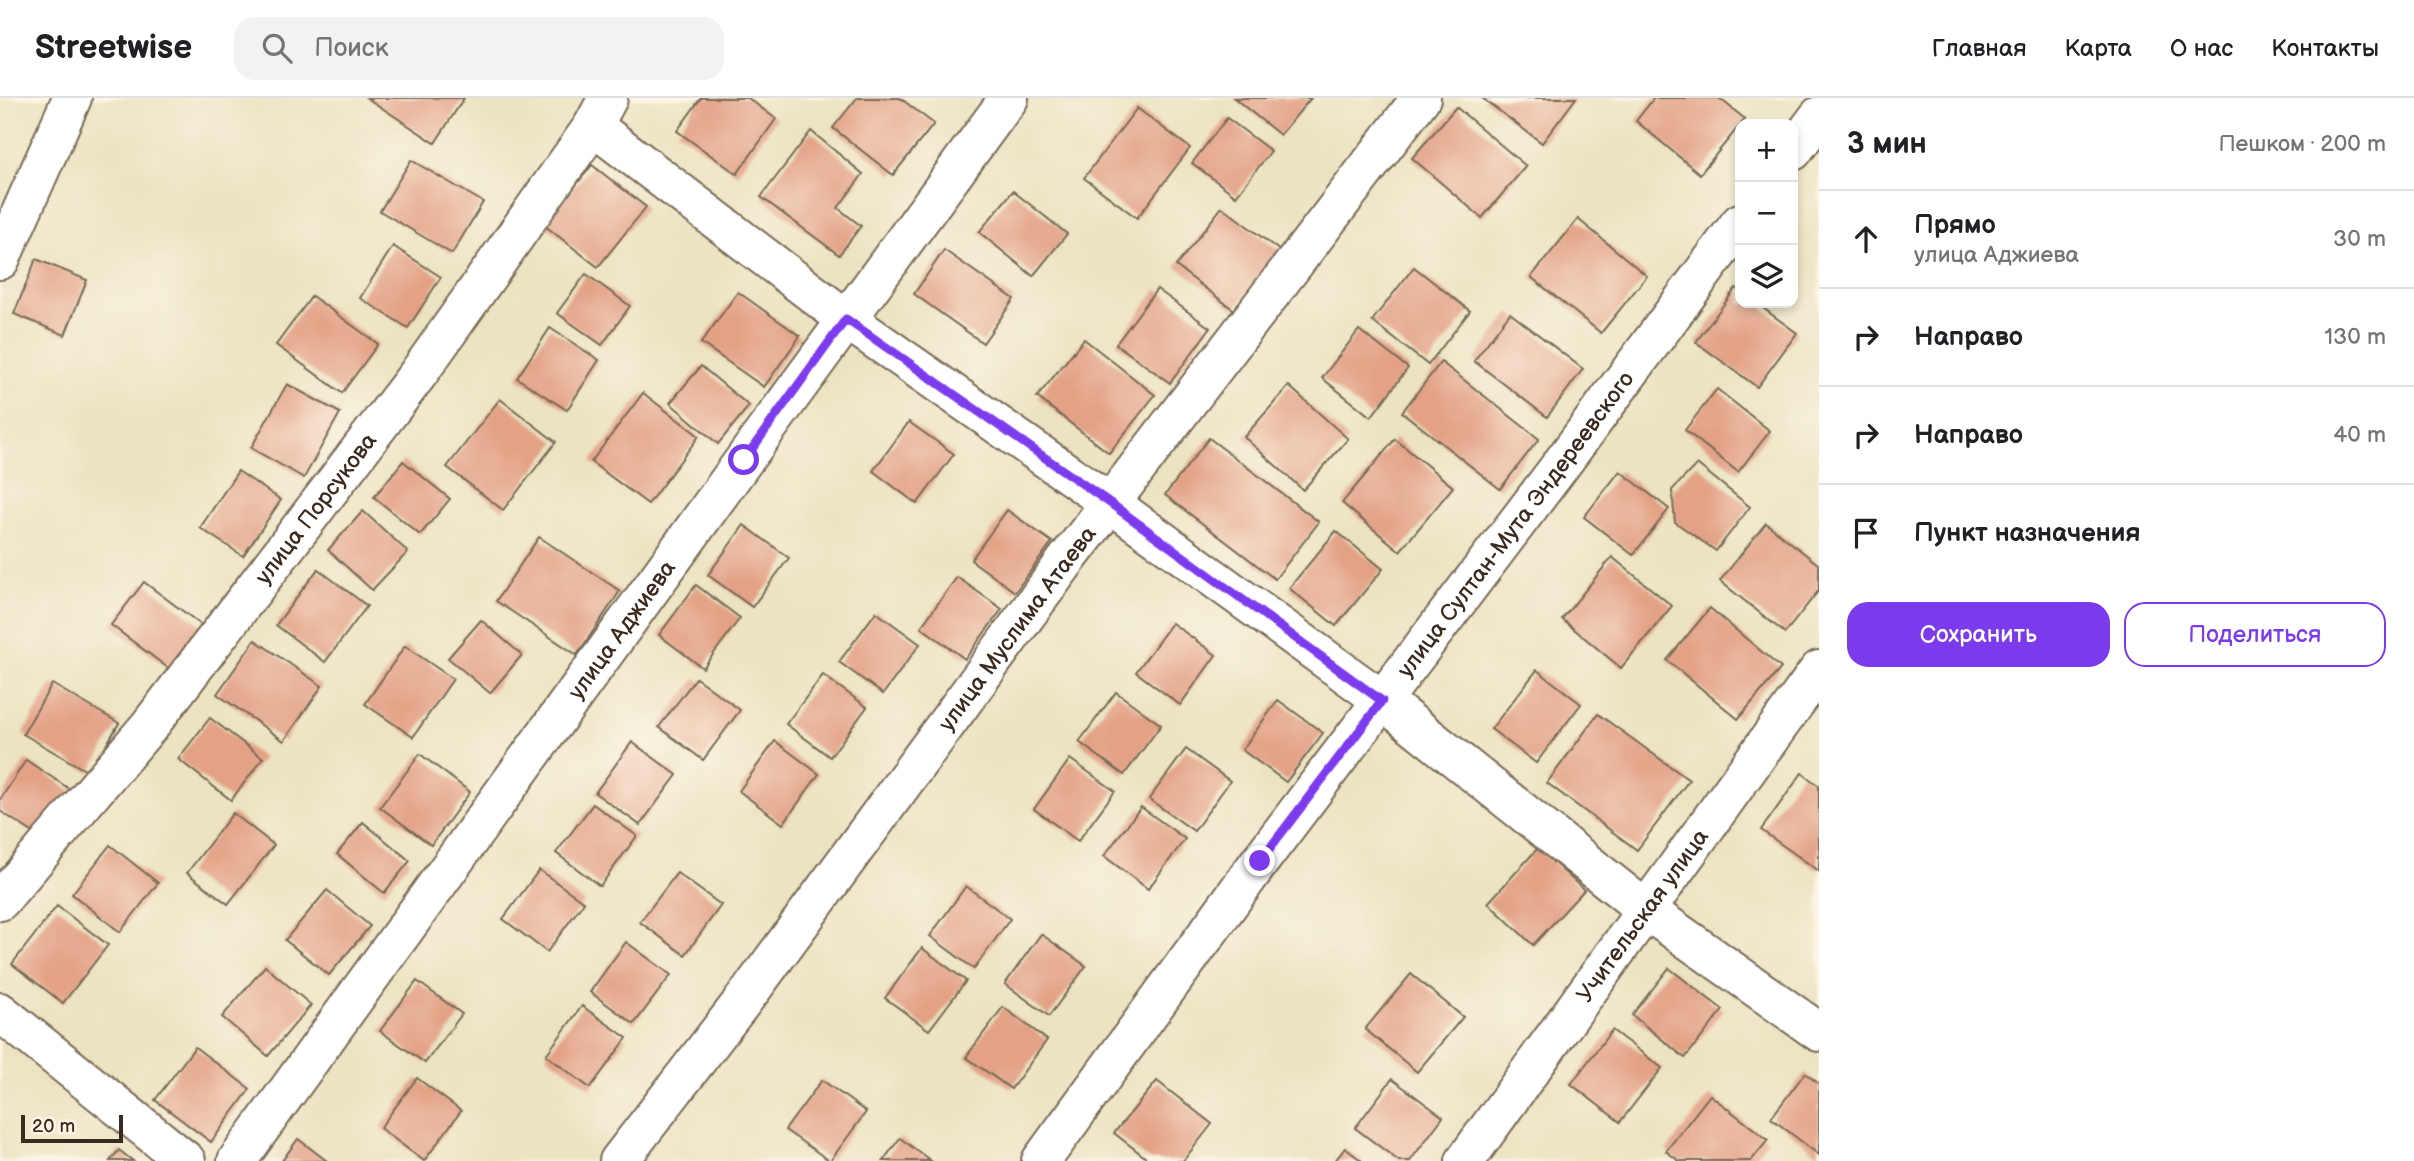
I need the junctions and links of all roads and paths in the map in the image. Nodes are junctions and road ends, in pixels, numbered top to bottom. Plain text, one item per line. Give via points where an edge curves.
1 (72, 98) edge
2 (1009, 98) edge
3 (1420, 98) edge
4 (601, 112) edge
5 (1819, 116) edge
6 (1798, 145) edge
7 (1735, 230) edge
8 (5, 235) edge
9 (846, 319) junction
10 (1110, 503) junction
11 (1819, 670) edge
12 (1382, 701) junction
13 (0, 901) edge
14 (1646, 910) junction
15 (0, 1012) edge
16 (1819, 1032) edge
17 (186, 1161) edge
18 (237, 1161) edge
19 (619, 1161) edge
20 (1041, 1161) edge
21 (1465, 1161) edge

1 - 8 street
2 - 9 street, улица Аджиева
3 - 10 street, улица Муслима Атаева
4 - 9 street
4 - 13 street, улица Порсукова via 418,374 149,725
5 - 6 street
7 - 12 street, улица Султан-Мута Эндереевского
9 - 10 street
9 - 18 street, улица Аджиева
10 - 12 street
10 - 19 street, улица Муслима Атаева via 752,989
11 - 14 street, Учительская улица
12 - 14 street
12 - 20 street, улица Султан-Мута Эндереевского
14 - 16 street
14 - 21 street, Учительская улица
15 - 17 street

